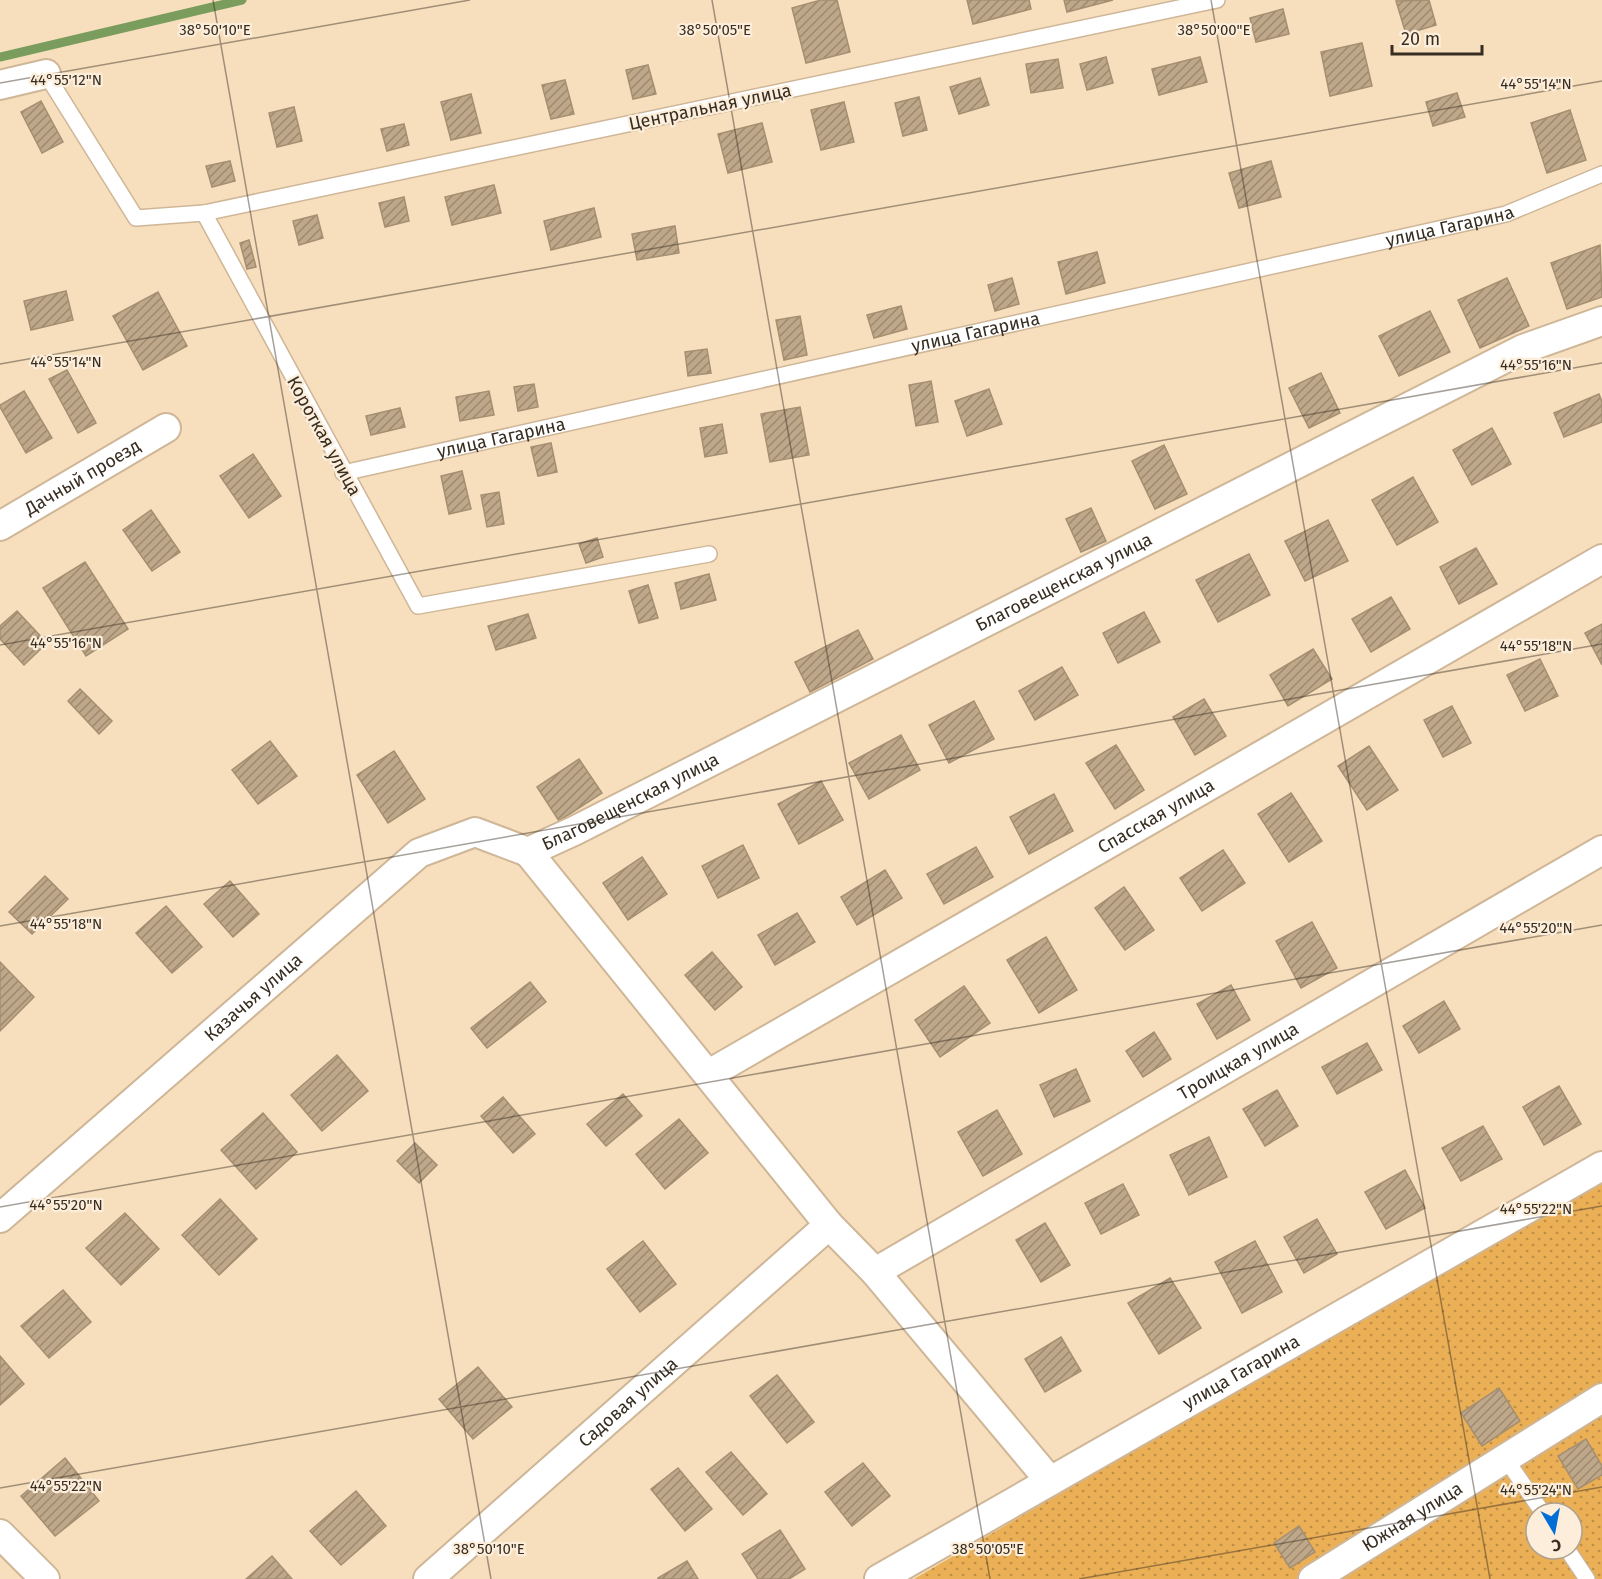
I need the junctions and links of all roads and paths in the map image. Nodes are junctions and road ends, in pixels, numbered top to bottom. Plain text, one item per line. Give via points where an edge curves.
1 (1217, 0) edge
2 (46, 74) joint
3 (0, 85) edge
4 (1602, 174) edge
5 (204, 213) junction
6 (1602, 321) edge
7 (166, 428) dead end
8 (343, 473) junction
9 (0, 526) edge
10 (709, 554) dead end
11 (1602, 559) edge
12 (1602, 850) edge
13 (528, 852) junction
14 (709, 1074) junction
15 (1602, 1166) edge
16 (5, 1203) edge
17 (829, 1225) junction
18 (874, 1272) junction
19 (1602, 1398) edge
20 (1505, 1458) junction
21 (1050, 1481) junction
22 (1535, 1501) edge
23 (0, 1534) edge
24 (1575, 1561) edge
25 (45, 1579) edge
26 (428, 1579) edge
27 (879, 1579) edge
28 (1314, 1579) edge
29 (1587, 1579) edge

1 - 5 lane, Центральная улица
2 - 3 street
2 - 5 lane via 136,218
4 - 8 lane, улица Гагарина via 1506,214
5 - 8 lane, Короткая улица
6 - 13 street, Благовещенская улица via 1523,349
7 - 9 street, Дачный проезд
8 - 10 lane, Короткая улица via 418,606
11 - 14 street, Спасская улица
12 - 18 street, Троицкая улица
13 - 14 street
13 - 16 street, Казачья улица via 475,832 419,853
14 - 17 street
15 - 21 street, улица Гагарина
17 - 18 street
17 - 26 street, Садовая улица
18 - 21 street
19 - 20 street, Южная улица
20 - 22 lane
20 - 28 street, Южная улица
21 - 27 street, улица Гагарина
23 - 25 street
24 - 29 lane

